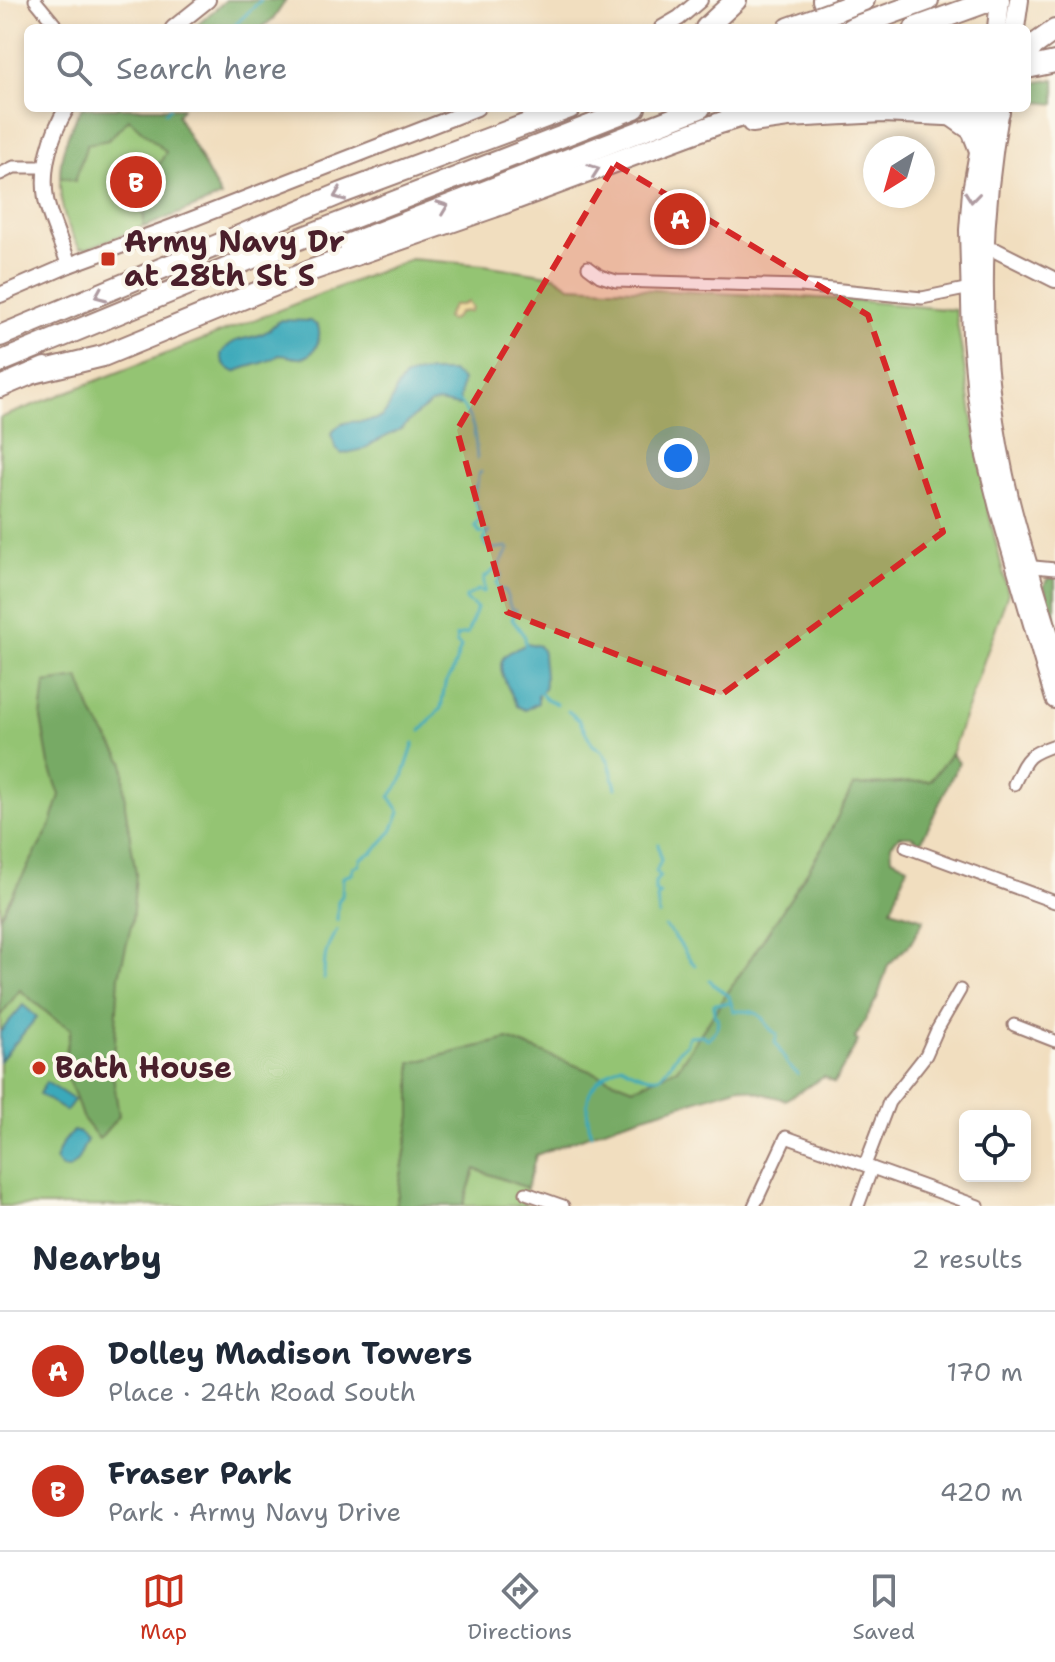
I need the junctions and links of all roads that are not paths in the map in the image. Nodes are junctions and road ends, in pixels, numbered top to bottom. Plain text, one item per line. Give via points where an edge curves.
1 (35, 0) edge
2 (208, 0) edge
3 (700, 0) edge
4 (736, 0) edge
5 (864, 0) edge
6 (928, 0) edge
7 (992, 0) edge
8 (1000, 0) edge
9 (1019, 0) edge
10 (829, 14) edge
11 (55, 24) edge
12 (178, 24) edge
13 (669, 24) edge
14 (710, 24) edge
15 (800, 24) edge
16 (863, 24) edge
17 (926, 24) edge
18 (997, 24) edge
19 (1016, 24) edge
20 (1055, 30) edge
21 (1031, 49) edge
22 (1055, 62) edge
23 (1031, 67) edge
24 (65, 112) edge
25 (467, 112) edge
26 (559, 112) edge
27 (625, 112) edge
28 (690, 112) edge
29 (755, 112) edge
30 (978, 112) edge
31 (993, 112) edge
32 (993, 112) edge
33 (948, 114) junction
34 (659, 146) junction
35 (979, 148) junction
36 (46, 167) junction
37 (0, 174) edge
38 (977, 248) junction
39 (69, 265) junction
40 (588, 267) dead end
41 (1055, 280) edge
42 (977, 286) junction
43 (0, 295) edge
44 (0, 336) edge
45 (0, 362) edge
46 (33, 373) junction
47 (0, 387) edge
48 (1022, 566) junction
49 (1055, 569) edge
50 (1055, 655) edge
51 (1055, 699) edge
52 (1055, 745) edge
53 (1014, 784) dead end
54 (906, 847) dead end
55 (1055, 902) edge
56 (960, 990) dead end
57 (1014, 1025) dead end
58 (1055, 1041) edge
59 (869, 1167) junction
60 (526, 1193) dead end
61 (563, 1206) edge
62 (754, 1206) edge
63 (858, 1206) edge
64 (978, 1206) edge

1 - 11 street
2 - 12 street
3 - 13 street
4 - 14 highway
5 - 10 highway
6 - 16 highway
7 - 17 highway
8 - 18 main road
9 - 19 main road
10 - 15 highway
20 - 21 highway
22 - 23 highway
24 - 36 street via 50,143
25 - 39 street
26 -> 44 highway via 342,193
27 - 45 highway
46 -> 28 highway
29 - 34 highway
30 - 33 highway
31 - 35 main road
32 - 38 main road via 988,190
33 - 34 highway via 775,118
33 - 35 highway via 970,128
46 -> 34 highway via 103,356 312,270
35 -> 38 main road via 972,191
36 - 37 street via 14,167
36 - 39 street via 46,199
38 - 41 street via 997,251
38 - 42 main road
39 - 43 street
40 - 42 street via 616,281 801,286 922,298
42 - 48 main road via 977,394 986,456
46 - 47 highway
48 - 49 street
48 - 50 main road
48 - 51 main road
52 - 53 street via 1028,757
54 - 55 street
56 - 59 street via 926,1055 889,1102
57 - 58 street
59 - 62 street via 786,1137
59 - 63 street
59 - 64 street
60 - 61 street

